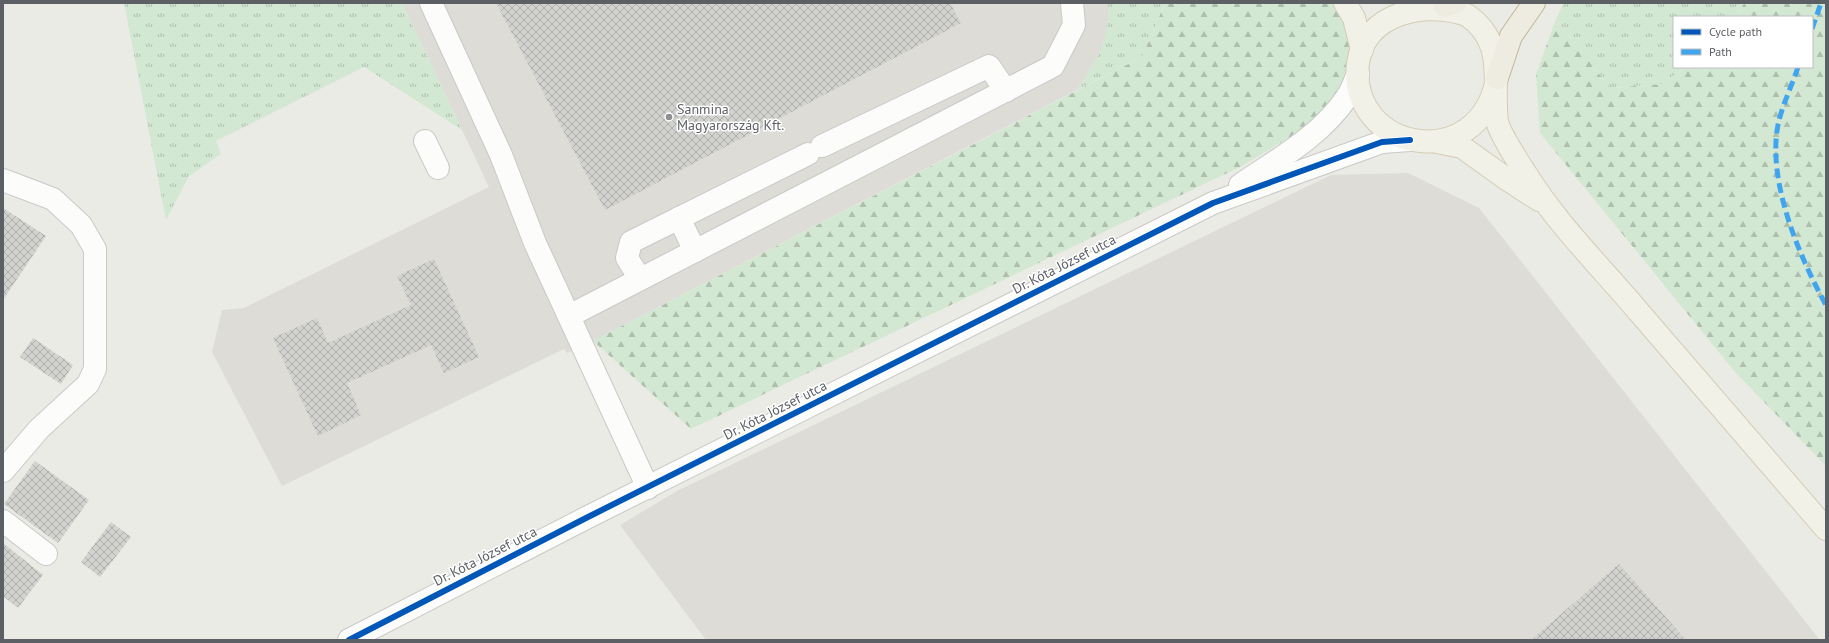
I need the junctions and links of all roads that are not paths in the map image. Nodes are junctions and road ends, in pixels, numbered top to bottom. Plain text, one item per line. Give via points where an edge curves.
1 (431, 3) edge
2 (1072, 3) edge
3 (1345, 3) edge
4 (1534, 3) edge
5 (1414, 4) edge
6 (1450, 4) edge
7 (1362, 50) junction
8 (1358, 74) junction
9 (1497, 78) junction
10 (1006, 91) junction
11 (1410, 140) junction
12 (425, 141) dead end
13 (1436, 142) junction
14 (438, 168) dead end
15 (3, 180) edge
16 (1213, 204) junction
17 (1545, 204) junction
18 (678, 218) junction
19 (695, 251) junction
20 (640, 279) junction
21 (569, 316) junction
22 (3, 471) edge
23 (648, 488) junction
24 (3, 521) edge
25 (1826, 529) edge
26 (46, 554) dead end
27 (348, 640) edge

1 - 21 street via 501,155 535,243
2 - 10 street via 1074,25 1053,66
3 - 7 main road via 1354,18
4 - 9 highway via 1511,36
5 - 6 main road
5 - 7 main road via 1381,20 1366,39
6 - 9 main road via 1467,15 1484,32 1494,54
7 - 8 main road
8 - 11 main road via 1362,96 1373,116 1390,131
8 - 16 street via 1348,96 1330,119 1311,137
9 - 13 main road via 1491,101 1478,121 1459,135
9 - 17 main road via 1497,124
10 - 18 street via 989,66
10 - 19 street
11 - 13 main road
11 - 16 street via 1382,142
12 - 14 street
13 - 17 main road via 1462,147
15 - 22 street via 53,199 81,226 95,249 95,369 88,384 40,429
16 - 23 street, Dr. Kóta József utca
17 - 25 main road
18 - 19 street
18 - 20 street via 631,242 627,258
19 - 20 street
20 - 21 street
21 - 23 street
23 - 27 street, Dr. Kóta József utca
24 - 26 street

